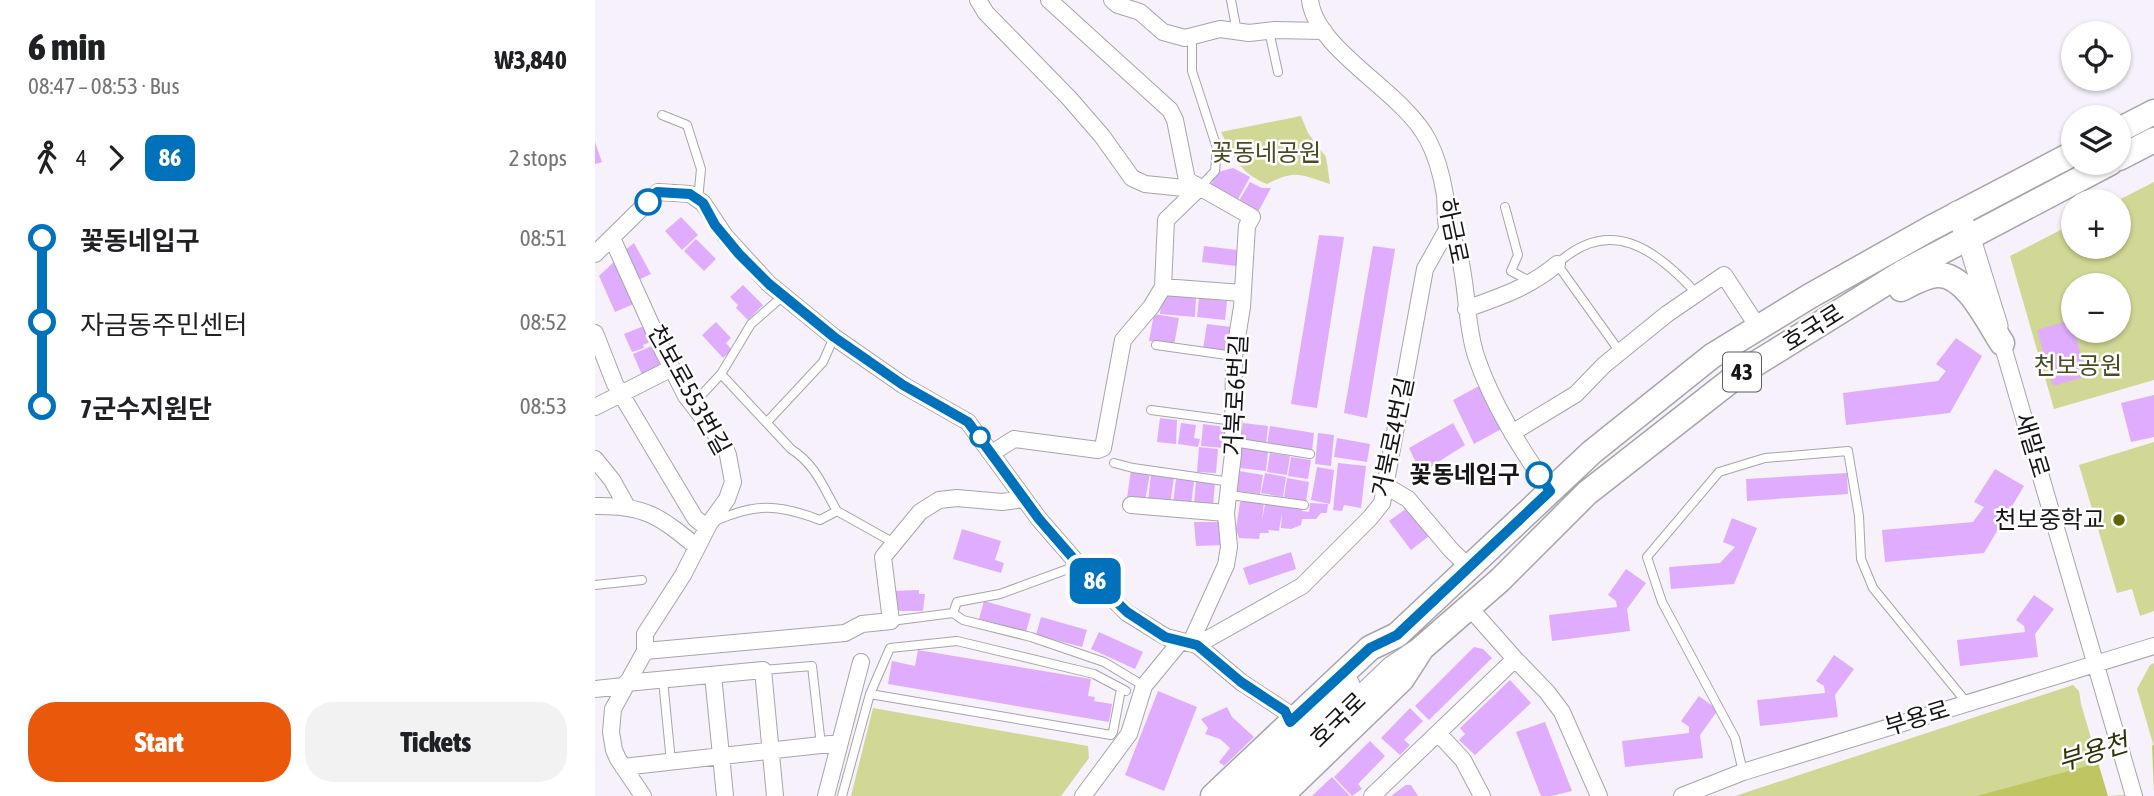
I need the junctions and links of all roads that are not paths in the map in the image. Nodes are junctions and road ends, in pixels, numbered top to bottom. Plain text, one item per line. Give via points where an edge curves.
1 (978, 0) edge
2 (1049, 0) edge
3 (1112, 0) edge
4 (1231, 0) edge
5 (1310, 0) edge
6 (1140, 6) edge
7 (1269, 31) junction
8 (1324, 31) junction
9 (1237, 32) junction
10 (1192, 36) junction
11 (1278, 72) dead end
12 (2154, 112) edge
13 (662, 115) dead end
14 (2131, 124) edge
15 (2154, 140) edge
16 (2131, 152) edge
17 (2061, 160) edge
18 (2087, 175) edge
19 (1193, 184) junction
20 (698, 200) junction
21 (1504, 207) dead end
22 (1957, 213) junction
23 (1448, 228) junction
24 (1968, 236) junction
25 (612, 238) junction
26 (595, 254) edge
27 (1557, 264) junction
28 (1531, 282) junction
29 (1163, 287) junction
30 (1242, 293) junction
31 (1697, 294) junction
32 (783, 296) junction
33 (1466, 309) junction
34 (1758, 327) junction
35 (1811, 329) junction
36 (595, 333) edge
37 (834, 337) junction
38 (2002, 343) junction
39 (1156, 345) dead end
40 (1620, 352) junction
41 (1234, 356) junction
42 (672, 368) junction
43 (721, 374) junction
44 (623, 394) junction
45 (692, 404) junction
46 (595, 407) edge
47 (1151, 410) dead end
48 (1234, 421) junction
49 (767, 422) junction
50 (1512, 433) junction
51 (1233, 442) junction
52 (992, 453) junction
53 (1310, 454) dead end
54 (1114, 463) dead end
55 (596, 466) edge
56 (1386, 486) junction
57 (1230, 488) junction
58 (1550, 491) junction
59 (1024, 499) junction
60 (626, 505) junction
61 (1131, 505) dead end
62 (1304, 505) dead end
63 (595, 506) edge
64 (837, 512) junction
65 (1226, 513) junction
66 (708, 526) junction
67 (896, 544) junction
68 (697, 547) junction
69 (1079, 565) junction
70 (1470, 568) junction
71 (642, 580) dead end
72 (595, 585) edge
73 (1469, 607) junction
74 (953, 614) junction
75 (891, 621) junction
76 (1397, 635) junction
77 (1190, 642) junction
78 (2154, 646) edge
79 (1422, 648) junction
80 (645, 651) junction
81 (1515, 659) junction
82 (861, 662) dead end
83 (763, 670) junction
84 (2099, 672) junction
85 (713, 675) junction
86 (663, 680) junction
87 (625, 685) junction
88 (1144, 686) junction
89 (595, 690) edge
90 (870, 694) junction
91 (1967, 703) junction
92 (1290, 722) junction
93 (1438, 733) junction
94 (839, 744) junction
95 (821, 745) junction
96 (771, 751) junction
97 (721, 756) junction
98 (671, 762) junction
99 (623, 767) junction
100 (1743, 772) junction
101 (643, 796) edge
102 (725, 796) edge
103 (775, 796) edge
104 (826, 796) edge
105 (842, 796) edge
106 (1083, 796) edge
107 (1213, 796) edge
108 (1233, 796) edge
109 (1258, 796) edge
110 (1281, 796) edge
111 (1372, 796) edge
112 (1482, 796) edge
113 (1599, 796) edge
114 (1682, 796) edge
115 (2134, 796) edge

1 - 19 street via 1102,136 1132,178 1173,189
2 - 19 street via 1170,110
3 - 6 street via 1118,5
4 - 9 lane
5 - 8 street, 하금로
6 - 10 street via 1163,32
7 - 8 street
7 - 9 street
7 - 11 lane
8 - 23 street, 하금로 via 1336,48 1412,117 1427,138 1436,156
9 - 10 street via 1220,29
10 - 19 lane via 1192,71 1217,148 1215,171
12 - 14 main road
13 - 20 lane via 687,125 701,169
15 - 16 main road
17 - 22 main road, 호국로 / 43
18 - 24 main road, 호국로 / 43
19 - 29 street via 1166,220
19 - 30 street, 거북로6번길 via 1252,217 1247,226
20 - 25 street via 690,194 657,192
20 - 32 street via 739,254
21 - 28 lane via 1518,255 1511,271
22 - 24 street, 새말로
22 - 34 main road, 호국로 / 43
23 - 33 street, 하금로 via 1458,251
23 - 56 street, 거북로4번길 via 1426,269
24 - 35 main road, 호국로 / 43
24 - 38 street, 새말로
25 - 26 street
25 - 42 street, 천보로553번길
27 - 28 street
27 - 31 lane via 1573,250 1614,240 1643,247
27 - 40 lane
28 - 33 street
29 - 30 street
29 - 52 street via 1123,340 1103,448 1014,439
30 - 41 street, 거북로6번길
31 - 34 street via 1724,275
31 - 40 street
32 - 37 street
32 - 43 lane via 751,324
33 - 50 street, 하금로 via 1476,356
34 - 58 main road, 호국로 / 43 via 1645,407
35 - 38 main road via 1920,279 1941,275 1961,283
35 - 73 main road, 호국로 / 43 via 1739,374 1587,493
36 - 44 street
37 - 49 lane via 823,362
37 - 52 street via 903,385 968,422
38 - 84 street, 새말로
39 - 41 lane
40 - 50 street via 1576,394
41 - 48 street, 거북로6번길
42 - 44 street
42 - 45 street, 천보로553번길
43 - 45 lane
43 - 49 lane
44 - 46 street
44 - 66 street via 695,518
45 - 66 street, 천보로553번길 via 724,445 733,482
47 - 48 lane
48 - 51 street, 거북로6번길
49 - 64 lane via 824,483
50 - 58 street, 하금로
51 - 53 lane
51 - 57 street, 거북로6번길
52 - 59 street
54 - 57 lane
55 - 60 street via 612,481
56 - 70 street via 1408,499
56 - 77 street, 거북로4번길 via 1382,502 1370,518 1302,586
57 - 62 lane
57 - 65 street, 거북로6번길
58 - 70 main road, 호국로 / 43
59 - 67 street via 939,500 920,512
59 - 69 street
60 - 63 street
60 - 68 street via 647,512
61 - 65 street
64 - 66 lane via 820,520 770,506 737,512
64 - 67 lane
65 - 77 street, 거북로6번길 via 1226,565
66 - 68 street, 천보로553번길
67 - 75 street via 883,557
68 - 80 street, 천보로553번길 via 645,634
69 - 74 lane via 1000,594 957,602
69 - 77 street via 1127,612 1165,637
70 - 76 main road, 호국로 / 43
71 - 72 lane
73 - 79 main road, 호국로 / 43
73 - 81 street
74 - 75 lane
74 - 88 lane via 1104,662
75 - 80 street via 862,624 845,633
76 - 92 main road, 호국로 / 43 via 1370,648
76 - 108 street, 호국로
77 - 88 street
77 - 92 street via 1285,711
78 - 84 street, 부용로
79 - 109 street, 호국로 via 1392,668
79 - 110 main road, 호국로 / 43 via 1402,679
80 - 87 street, 천보로553번길
81 - 93 street
81 - 113 street via 1562,712
82 - 94 street
83 - 85 street
83 - 95 lane via 812,666
83 - 96 street
84 - 91 street, 부용로
84 - 115 street, 새말로
85 - 86 street
85 - 97 street
86 - 87 street
86 - 98 lane
87 - 89 street
87 - 99 street, 천보로553번길 via 613,709 611,732
88 - 106 street via 1129,734
90 - 90 lane via 890,648 957,641 1094,674 1123,690 1111,735
90 - 105 lane
91 - 100 street, 부용로
91 - 100 lane via 1873,588 1861,559 1848,451 1765,458 1719,472 1647,557 1662,602 1735,738
92 - 107 main road, 호국로 / 43
93 - 111 street
93 - 112 street via 1463,760
94 - 95 street
94 - 104 street
95 - 96 street
96 - 97 street
96 - 103 street
97 - 98 street
97 - 102 street
98 - 99 street
99 - 101 street, 천보로553번길
100 - 114 street, 부용로

